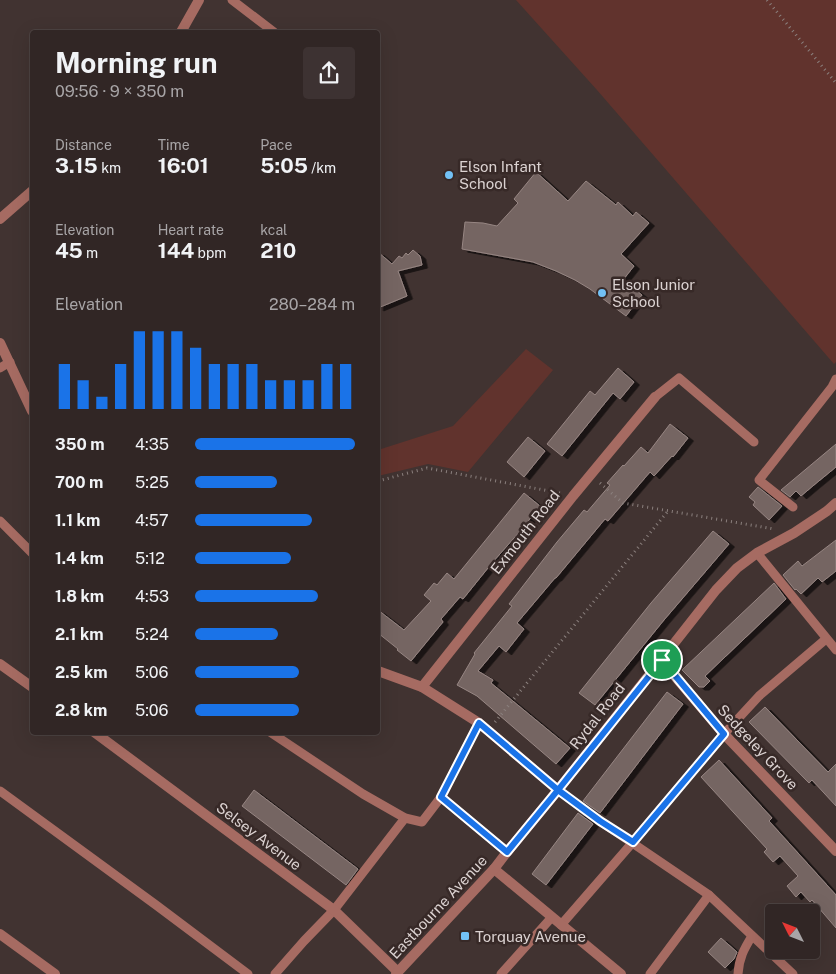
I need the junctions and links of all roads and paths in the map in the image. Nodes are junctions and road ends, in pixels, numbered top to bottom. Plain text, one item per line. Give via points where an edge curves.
1 (200, 0) edge
2 (232, 0) edge
3 (767, 0) edge
4 (182, 30) edge
5 (271, 30) edge
6 (836, 83) edge
7 (30, 193) edge
8 (0, 220) edge
9 (0, 343) edge
10 (10, 362) junction
11 (0, 368) edge
12 (836, 379) edge
13 (655, 397) joint
14 (30, 407) edge
15 (754, 442) dead end
16 (591, 475) junction
17 (380, 480) edge
18 (573, 496) junction
19 (836, 503) edge
20 (793, 507) dead end
21 (668, 510) junction
22 (0, 521) edge
23 (794, 532) junction
24 (30, 551) edge
25 (757, 553) junction
26 (826, 639) junction
27 (836, 650) edge
28 (662, 660) junction
29 (0, 664) edge
30 (380, 671) edge
31 (30, 686) edge
32 (422, 687) junction
33 (479, 723) junction
34 (488, 730) junction
35 (724, 734) junction
36 (98, 735) edge
37 (274, 735) edge
38 (558, 790) junction
39 (0, 791) edge
40 (441, 797) junction
41 (405, 818) junction
42 (633, 842) junction
43 (836, 851) edge
44 (507, 852) junction
45 (494, 869) junction
46 (709, 895) junction
47 (334, 910) junction
48 (552, 917) junction
49 (561, 925) junction
50 (0, 934) edge
51 (752, 936) junction
52 (397, 973) edge
53 (55, 974) edge
54 (248, 974) edge
55 (275, 974) edge
56 (501, 974) edge
57 (620, 974) edge
58 (650, 974) edge
59 (738, 974) edge
60 (792, 974) edge

1 - 4 street
2 - 5 lane
3 - 6 path
7 - 8 street
9 - 10 street
10 - 11 lane
10 - 14 street
12 - 20 lane via 759,480
13 - 15 lane via 679,378
13 - 16 street, Exmouth Road
16 - 18 street, Exmouth Road
16 - 21 path via 623,502
17 - 18 path via 426,468
18 - 32 street, Exmouth Road
19 - 23 street, Rydal Road
21 - 23 path
21 - 34 path
22 - 24 lane
23 - 25 street, Rydal Road
25 - 26 lane
25 - 28 street, Rydal Road via 716,590
26 - 27 lane
26 - 35 lane via 759,696
28 - 35 street, Sedgeley Grove
28 - 38 street, Rydal Road
29 - 31 street
30 - 32 street
32 - 33 street
33 - 34 street
33 - 40 lane
34 - 38 street
35 - 42 lane
35 - 43 street, Sedgeley Grove
36 - 47 street, Selsey Avenue
37 - 41 lane
38 - 42 lane
38 - 44 street, Eastbourne Avenue
39 - 54 lane
40 - 41 lane via 422,822
40 - 44 lane
41 - 47 lane
42 - 46 lane
42 - 49 lane
44 - 45 street, Eastbourne Avenue
45 - 48 street
45 - 52 street, Eastbourne Avenue
46 - 51 lane
46 - 58 lane
47 - 52 street, Selsey Avenue
47 - 55 lane
48 - 49 street
48 - 56 lane
49 - 57 street
50 - 53 street
51 - 59 lane via 744,950
51 - 60 lane

